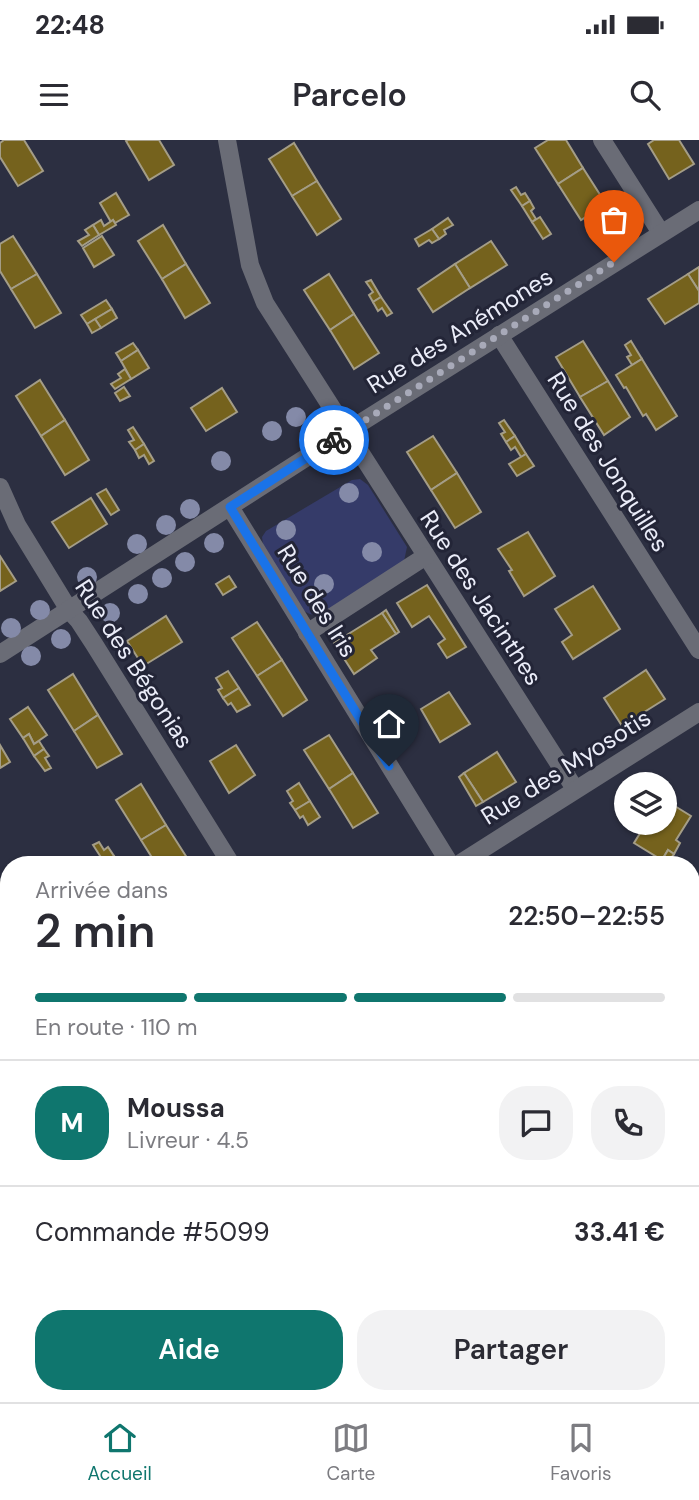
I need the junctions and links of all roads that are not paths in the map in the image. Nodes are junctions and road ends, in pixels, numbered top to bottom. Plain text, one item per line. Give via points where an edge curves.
1 (227, 140) edge
2 (602, 140) edge
3 (699, 210) edge
4 (660, 233) junction
5 (499, 335) junction
6 (346, 432) junction
7 (0, 487) edge
8 (230, 507) junction
9 (426, 556) junction
10 (69, 610) junction
11 (307, 633) junction
12 (699, 650) edge
13 (0, 654) edge
14 (699, 712) edge
15 (575, 789) junction
16 (226, 856) edge
17 (445, 856) edge
18 (471, 856) edge

1 - 6 street, Rue des Jacinthes via 250,265 265,303
2 - 4 street
3 - 4 street, Rue des Anémones
4 - 5 street, Rue des Anémones
5 - 6 street, Rue des Anémones
5 - 12 street, Rue des Jonquilles
6 - 8 street, Rue des Anémones
6 - 9 street, Rue des Jacinthes
7 - 10 street, Rue des Bégonias via 17,525
8 - 10 street, Rue des Anémones
8 - 11 street, Rue des Iris
9 - 11 street
9 - 15 street, Rue des Jacinthes
10 - 13 street, Rue des Anémones
10 - 16 street, Rue des Bégonias
11 - 17 street, Rue des Iris
14 - 15 street, Rue des Myosotis
15 - 18 street, Rue des Myosotis

